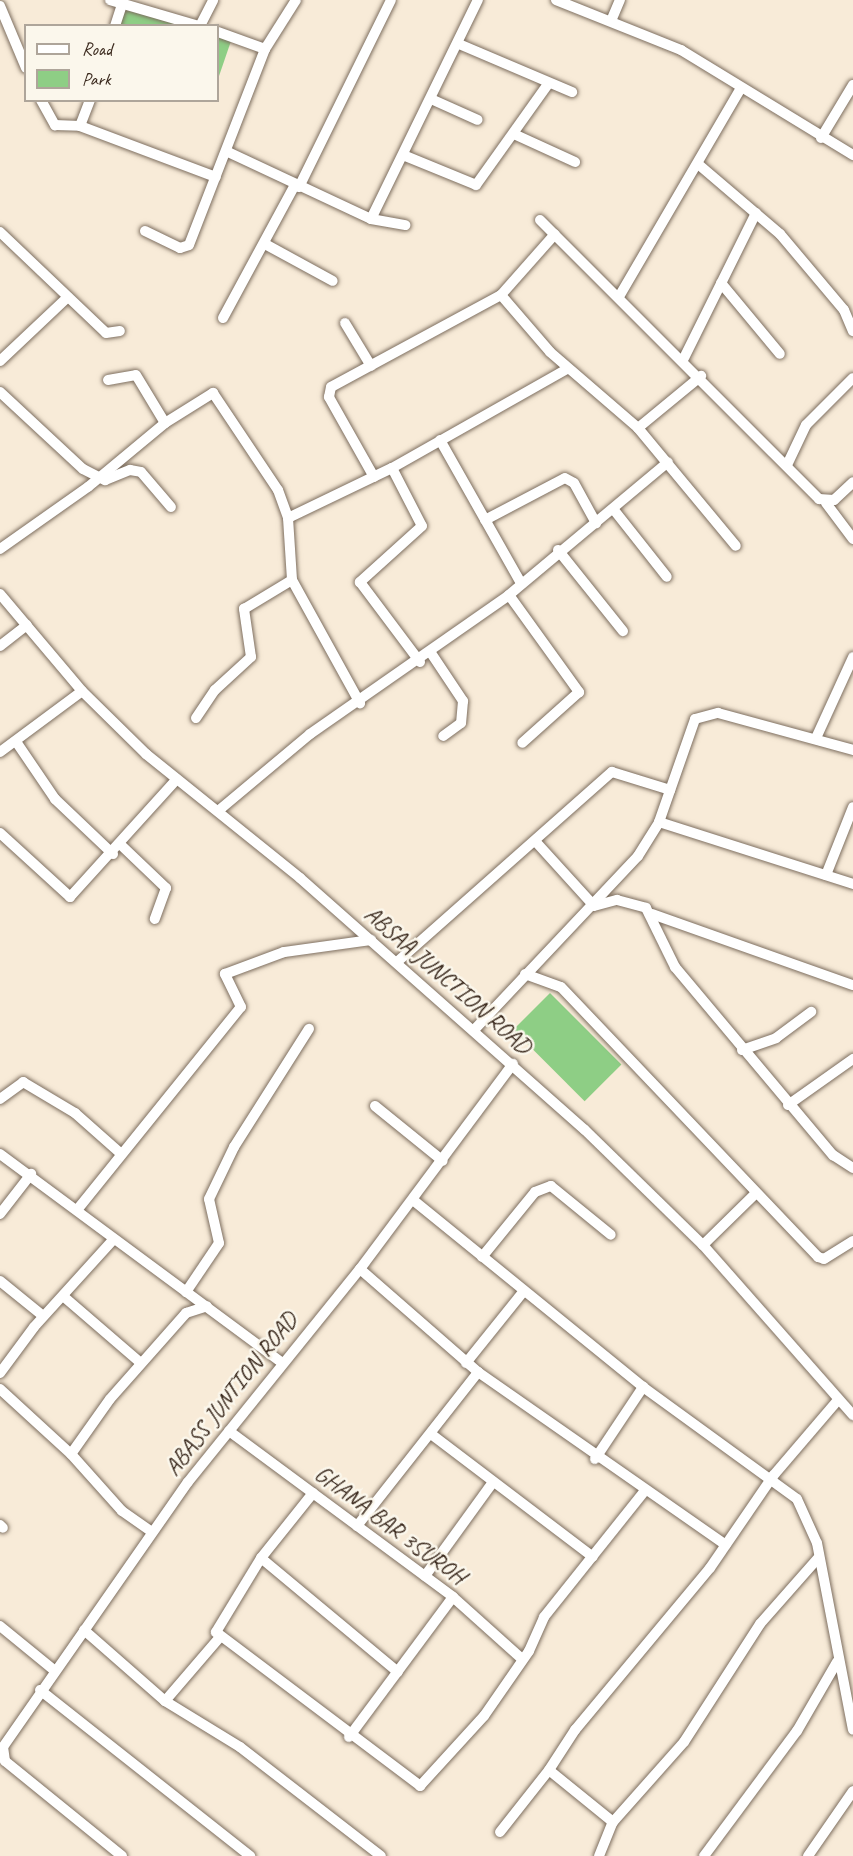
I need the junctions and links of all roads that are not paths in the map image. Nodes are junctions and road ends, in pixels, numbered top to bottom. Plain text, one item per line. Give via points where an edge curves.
1 (110, 0) edge
2 (213, 0) edge
3 (296, 0) edge
4 (392, 0) edge
5 (478, 0) edge
6 (556, 0) edge
7 (620, 0) edge
8 (122, 4) junction
9 (0, 8) edge
10 (611, 21) junction
11 (116, 24) edge
12 (192, 24) edge
13 (200, 24) edge
14 (219, 32) edge
15 (459, 44) junction
16 (265, 49) junction
17 (24, 63) edge
18 (548, 84) junction
19 (853, 85) edge
20 (741, 88) junction
21 (572, 92) dead end
22 (432, 99) junction
23 (42, 102) edge
24 (89, 102) edge
25 (478, 120) dead end
26 (80, 126) junction
27 (516, 135) junction
28 (821, 138) junction
29 (228, 152) junction
30 (403, 155) junction
31 (853, 155) edge
32 (575, 162) dead end
33 (698, 164) junction
34 (216, 177) junction
35 (297, 186) junction
36 (756, 213) junction
37 (371, 219) junction
38 (540, 220) dead end
39 (405, 225) dead end
40 (145, 231) dead end
41 (0, 232) edge
42 (555, 234) junction
43 (265, 244) junction
44 (333, 280) dead end
45 (721, 282) junction
46 (501, 295) junction
47 (620, 295) junction
48 (68, 297) junction
49 (224, 318) dead end
50 (345, 323) dead end
51 (120, 331) dead end
52 (853, 331) edge
53 (780, 354) dead end
54 (2, 358) edge
55 (684, 358) junction
56 (371, 366) junction
57 (567, 369) junction
58 (701, 376) junction
59 (853, 378) edge
60 (108, 381) dead end
61 (0, 392) edge
62 (165, 423) junction
63 (638, 428) junction
64 (440, 440) junction
65 (668, 462) junction
66 (787, 465) junction
67 (392, 468) junction
68 (98, 477) junction
69 (374, 477) junction
70 (853, 482) edge
71 (826, 503) junction
72 (171, 507) dead end
73 (614, 510) junction
74 (288, 518) junction
75 (485, 520) junction
76 (596, 523) junction
77 (853, 539) edge
78 (736, 546) dead end
79 (0, 549) edge
80 (558, 550) junction
81 (667, 577) dead end
82 (292, 580) junction
83 (520, 583) junction
84 (0, 594) edge
85 (509, 595) junction
86 (27, 625) junction
87 (623, 631) dead end
88 (0, 646) edge
89 (431, 653) junction
90 (853, 657) edge
91 (420, 662) junction
92 (82, 691) junction
93 (360, 704) junction
94 (196, 718) dead end
95 (443, 736) dead end
96 (816, 738) junction
97 (17, 743) junction
98 (522, 743) dead end
99 (853, 750) edge
100 (0, 752) edge
101 (177, 779) junction
102 (670, 790) junction
103 (853, 807) edge
104 (218, 811) junction
105 (659, 822) junction
106 (0, 833) edge
107 (536, 842) junction
108 (122, 846) junction
109 (113, 854) junction
110 (826, 875) junction
111 (853, 884) edge
112 (594, 906) junction
113 (652, 914) junction
114 (155, 919) dead end
115 (372, 940) junction
116 (397, 962) junction
117 (525, 974) junction
118 (853, 985) edge
119 (811, 1012) dead end
120 (309, 1029) dead end
121 (474, 1030) junction
122 (742, 1050) junction
123 (853, 1059) edge
124 (513, 1064) junction
125 (0, 1099) edge
126 (788, 1105) junction
127 (375, 1106) dead end
128 (0, 1154) edge
129 (120, 1154) junction
130 (443, 1161) junction
131 (853, 1168) edge
132 (30, 1174) junction
133 (755, 1194) junction
134 (413, 1200) junction
135 (77, 1210) junction
136 (0, 1214) edge
137 (611, 1235) dead end
138 (113, 1240) junction
139 (853, 1240) edge
140 (703, 1245) junction
141 (482, 1257) junction
142 (360, 1269) junction
143 (0, 1281) edge
144 (186, 1292) junction
145 (523, 1292) junction
146 (63, 1296) junction
147 (207, 1306) junction
148 (43, 1316) junction
149 (281, 1362) junction
150 (141, 1363) junction
151 (466, 1363) junction
152 (478, 1372) junction
153 (0, 1373) edge
154 (643, 1387) junction
155 (0, 1389) edge
156 (838, 1400) junction
157 (853, 1415) edge
158 (229, 1431) junction
159 (431, 1434) junction
160 (71, 1454) junction
161 (595, 1459) junction
162 (773, 1476) junction
163 (493, 1482) junction
164 (313, 1493) junction
165 (643, 1493) junction
166 (357, 1526) junction
167 (152, 1532) junction
168 (726, 1545) junction
169 (593, 1557) junction
170 (819, 1557) junction
171 (261, 1558) junction
172 (424, 1576) junction
173 (453, 1597) junction
174 (0, 1626) edge
175 (84, 1630) junction
176 (220, 1636) junction
177 (522, 1659) junction
178 (837, 1662) junction
179 (55, 1671) junction
180 (398, 1672) junction
181 (40, 1690) junction
182 (165, 1701) junction
183 (853, 1730) edge
184 (349, 1737) junction
185 (549, 1770) junction
186 (853, 1791) edge
187 (614, 1822) junction
188 (500, 1832) dead end
189 (122, 1856) edge
190 (250, 1856) edge
191 (381, 1856) edge
192 (599, 1856) edge
193 (704, 1856) edge
194 (808, 1856) edge

1 - 8 street
2 - 13 street
3 - 16 street
4 - 35 street
5 - 15 street
6 - 10 street
7 - 10 street
8 - 11 street
8 - 12 street
9 - 17 street
10 - 20 street via 681,50
14 - 16 street
15 - 18 street
15 - 22 street
16 - 29 street
18 - 21 street
18 - 27 street
19 - 28 street
20 - 28 street
20 - 33 street
22 - 25 street
22 - 30 street
23 - 26 street via 55,124
24 - 26 street
26 - 34 street
27 - 30 street via 476,185
27 - 32 street
28 - 31 street
29 - 34 street
29 - 35 street
30 - 37 street
33 - 36 street
33 - 47 street
34 - 40 street via 187,248
35 - 37 street
35 - 43 street
36 - 45 street
36 - 52 street via 844,310
37 - 39 street
38 - 42 street
41 - 48 street
42 - 46 street
42 - 47 street
43 - 44 street
43 - 49 street
45 - 53 street
45 - 55 street
46 - 56 street
46 - 57 street
47 - 55 street
48 - 51 street via 106,333
48 - 54 street
50 - 56 street
55 - 58 street
56 - 69 street via 331,387 328,394
57 - 63 street
57 - 64 street
58 - 63 street
58 - 66 street
59 - 66 street via 806,425
60 - 62 street via 136,375
61 - 68 street via 77,465
62 - 68 street
62 - 74 street via 208,392 217,396 278,490
63 - 65 street
64 - 67 street
64 - 75 street
65 - 73 street
65 - 78 street
66 - 71 street
67 - 69 street
67 - 91 street via 422,526 360,582
68 - 72 street via 141,472
68 - 79 street
69 - 74 street
70 - 71 street
71 - 77 street
73 - 76 street
73 - 81 street
74 - 82 street
75 - 76 street via 565,478 574,483
75 - 83 street
76 - 80 street
80 - 83 street
80 - 87 street
82 - 93 street
82 - 94 street via 244,609 251,657 215,690
83 - 85 street
84 - 86 street, ABSAA JUNCTION ROAD
85 - 89 street
85 - 98 street via 579,692
86 - 88 street
86 - 92 street, ABSAA JUNCTION ROAD
89 - 91 street
89 - 95 street via 463,701 461,723
90 - 96 street
91 - 93 street
92 - 97 street
92 - 101 street, ABSAA JUNCTION ROAD
93 - 104 street via 310,734
96 - 99 street
96 - 102 street via 705,714 695,719
97 - 100 street
97 - 109 street via 55,799
101 - 104 street, ABSAA JUNCTION ROAD
101 - 108 street
102 - 105 street
102 - 107 street via 612,772
103 - 110 street
104 - 115 street, ABSAA JUNCTION ROAD
105 - 110 street
105 - 112 street via 638,856
106 - 109 street via 70,897
107 - 112 street
107 - 116 street
108 - 109 street
108 - 114 street via 166,888
110 - 111 street
112 - 113 street via 631,901
112 - 117 street
113 - 118 street
113 - 122 street via 675,967
115 - 116 street, ABSAA JUNCTION ROAD
115 - 129 street via 284,952 225,974 241,1007 175,1095
116 - 121 street, ABSAA JUNCTION ROAD
117 - 121 street
117 - 133 street via 561,987
119 - 122 street via 776,1038
120 - 144 street via 234,1147 208,1204 219,1243
121 - 124 street, ABSAA JUNCTION ROAD
122 - 126 street
123 - 126 street
124 - 130 street, ABASS JUNTION ROAD
124 - 140 street, ABSAA JUNCTION ROAD
125 - 129 street via 23,1082 75,1113
126 - 131 street via 833,1155
127 - 130 street
128 - 132 street
129 - 135 street
130 - 134 street, ABASS JUNTION ROAD
132 - 135 street
132 - 136 street
133 - 139 street via 820,1259
133 - 140 street
134 - 141 street
134 - 142 street, ABASS JUNTION ROAD
135 - 138 street
137 - 141 street via 551,1186 535,1192
138 - 144 street
138 - 146 street
140 - 156 street, ABSAA JUNCTION ROAD
141 - 145 street
142 - 149 street, ABASS JUNTION ROAD
142 - 151 street
143 - 148 street
144 - 147 street
145 - 151 street
145 - 154 street
146 - 148 street
146 - 150 street
147 - 149 street
147 - 150 street via 186,1313
148 - 153 street
149 - 158 street, ABASS JUNTION ROAD
150 - 160 street
151 - 152 street
152 - 159 street
152 - 161 street
154 - 161 street
154 - 162 street
155 - 160 street
156 - 157 street, ABSAA JUNCTION ROAD
156 - 162 street
158 - 164 street, GHANA BAR 3SUROH
158 - 167 street, ABASS JUNTION ROAD
159 - 163 street
159 - 166 street
160 - 167 street via 122,1511
161 - 165 street
162 - 168 street
162 - 170 street via 807,1515
163 - 169 street
163 - 172 street
164 - 166 street, GHANA BAR 3SUROH
164 - 171 street
165 - 168 street
165 - 169 street
166 - 172 street, GHANA BAR 3SUROH
167 - 175 street, ABASS JUNTION ROAD
168 - 185 street via 575,1730
169 - 177 street via 544,1617
170 - 178 street
170 - 187 street via 764,1618 684,1742
171 - 176 street via 216,1627
171 - 180 street
172 - 173 street, GHANA BAR 3SUROH
173 - 177 street, GHANA BAR 3SUROH
173 - 180 street
174 - 179 street
175 - 179 street, ABASS JUNTION ROAD
175 - 182 street
176 - 182 street
176 - 184 street
177 - 184 street via 484,1716 426,1784 416,1786
178 - 183 street
178 - 193 street via 797,1731
179 - 181 street, ABASS JUNTION ROAD
180 - 184 street
181 - 189 street, ABASS JUNTION ROAD via 3,1747 5,1761
181 - 190 street
182 - 191 street via 240,1747
185 - 187 street
185 - 188 street
186 - 194 street
187 - 192 street

